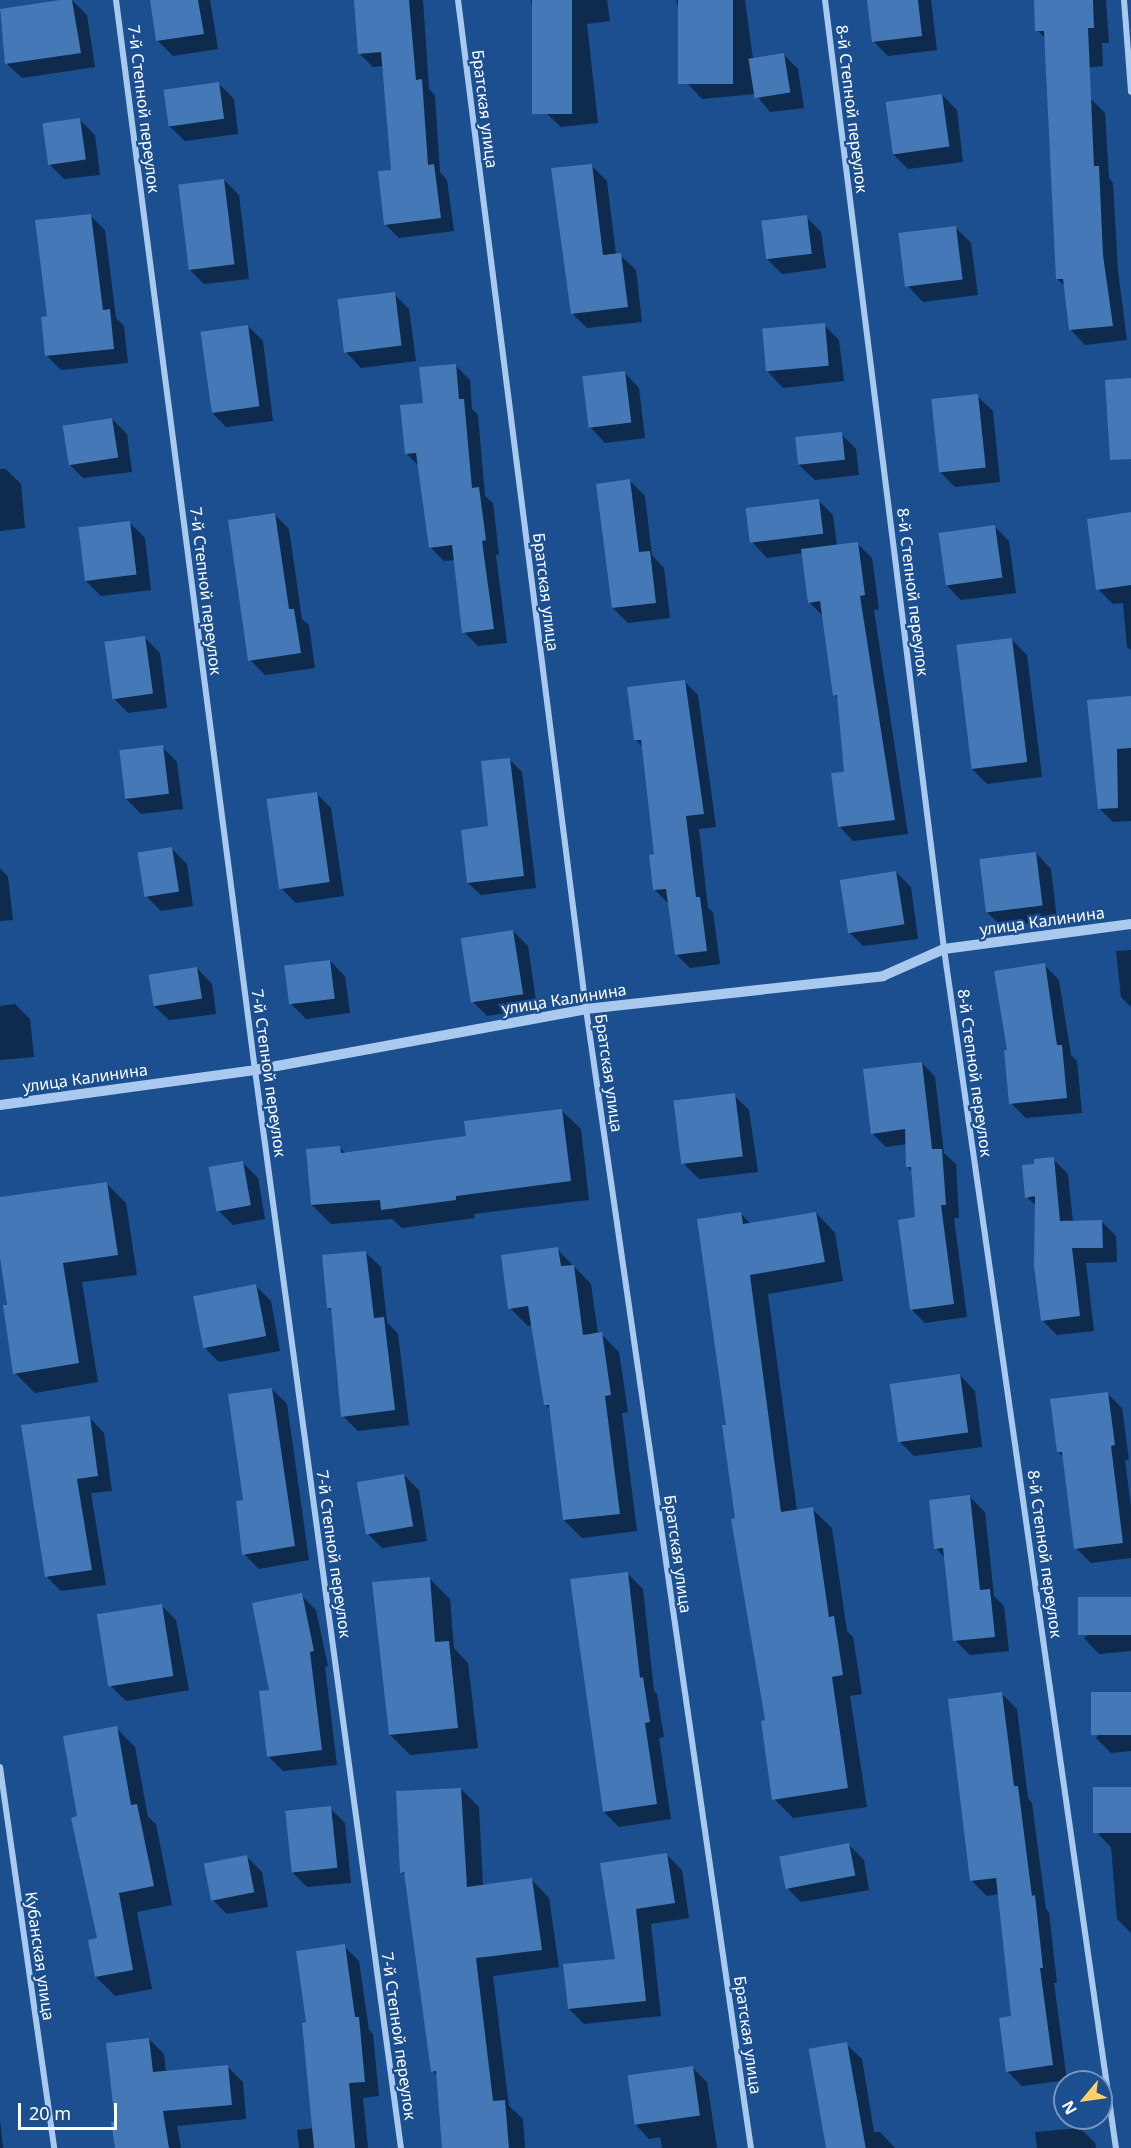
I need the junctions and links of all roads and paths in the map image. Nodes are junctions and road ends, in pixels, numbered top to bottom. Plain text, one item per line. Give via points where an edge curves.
1 (116, 0) edge
2 (458, 0) edge
3 (825, 0) edge
4 (1124, 0) edge
5 (1131, 92) edge
6 (1131, 924) edge
7 (944, 949) junction
8 (586, 1009) junction
9 (255, 1070) junction
10 (0, 1105) edge
11 (0, 1767) edge
12 (54, 2148) edge
13 (401, 2148) edge
14 (751, 2148) edge
15 (1116, 2148) edge

1 - 9 street, 7-й Степной переулок
2 - 8 street, Братская улица
3 - 7 street, 8-й Степной переулок
4 - 5 street
6 - 7 street, улица Калинина
7 - 8 street, улица Калинина via 883,976
7 - 15 street, 8-й Степной переулок
8 - 9 street, улица Калинина
8 - 14 street, Братская улица
9 - 10 street, улица Калинина
9 - 13 street, 7-й Степной переулок
11 - 12 street, Кубанская улица

